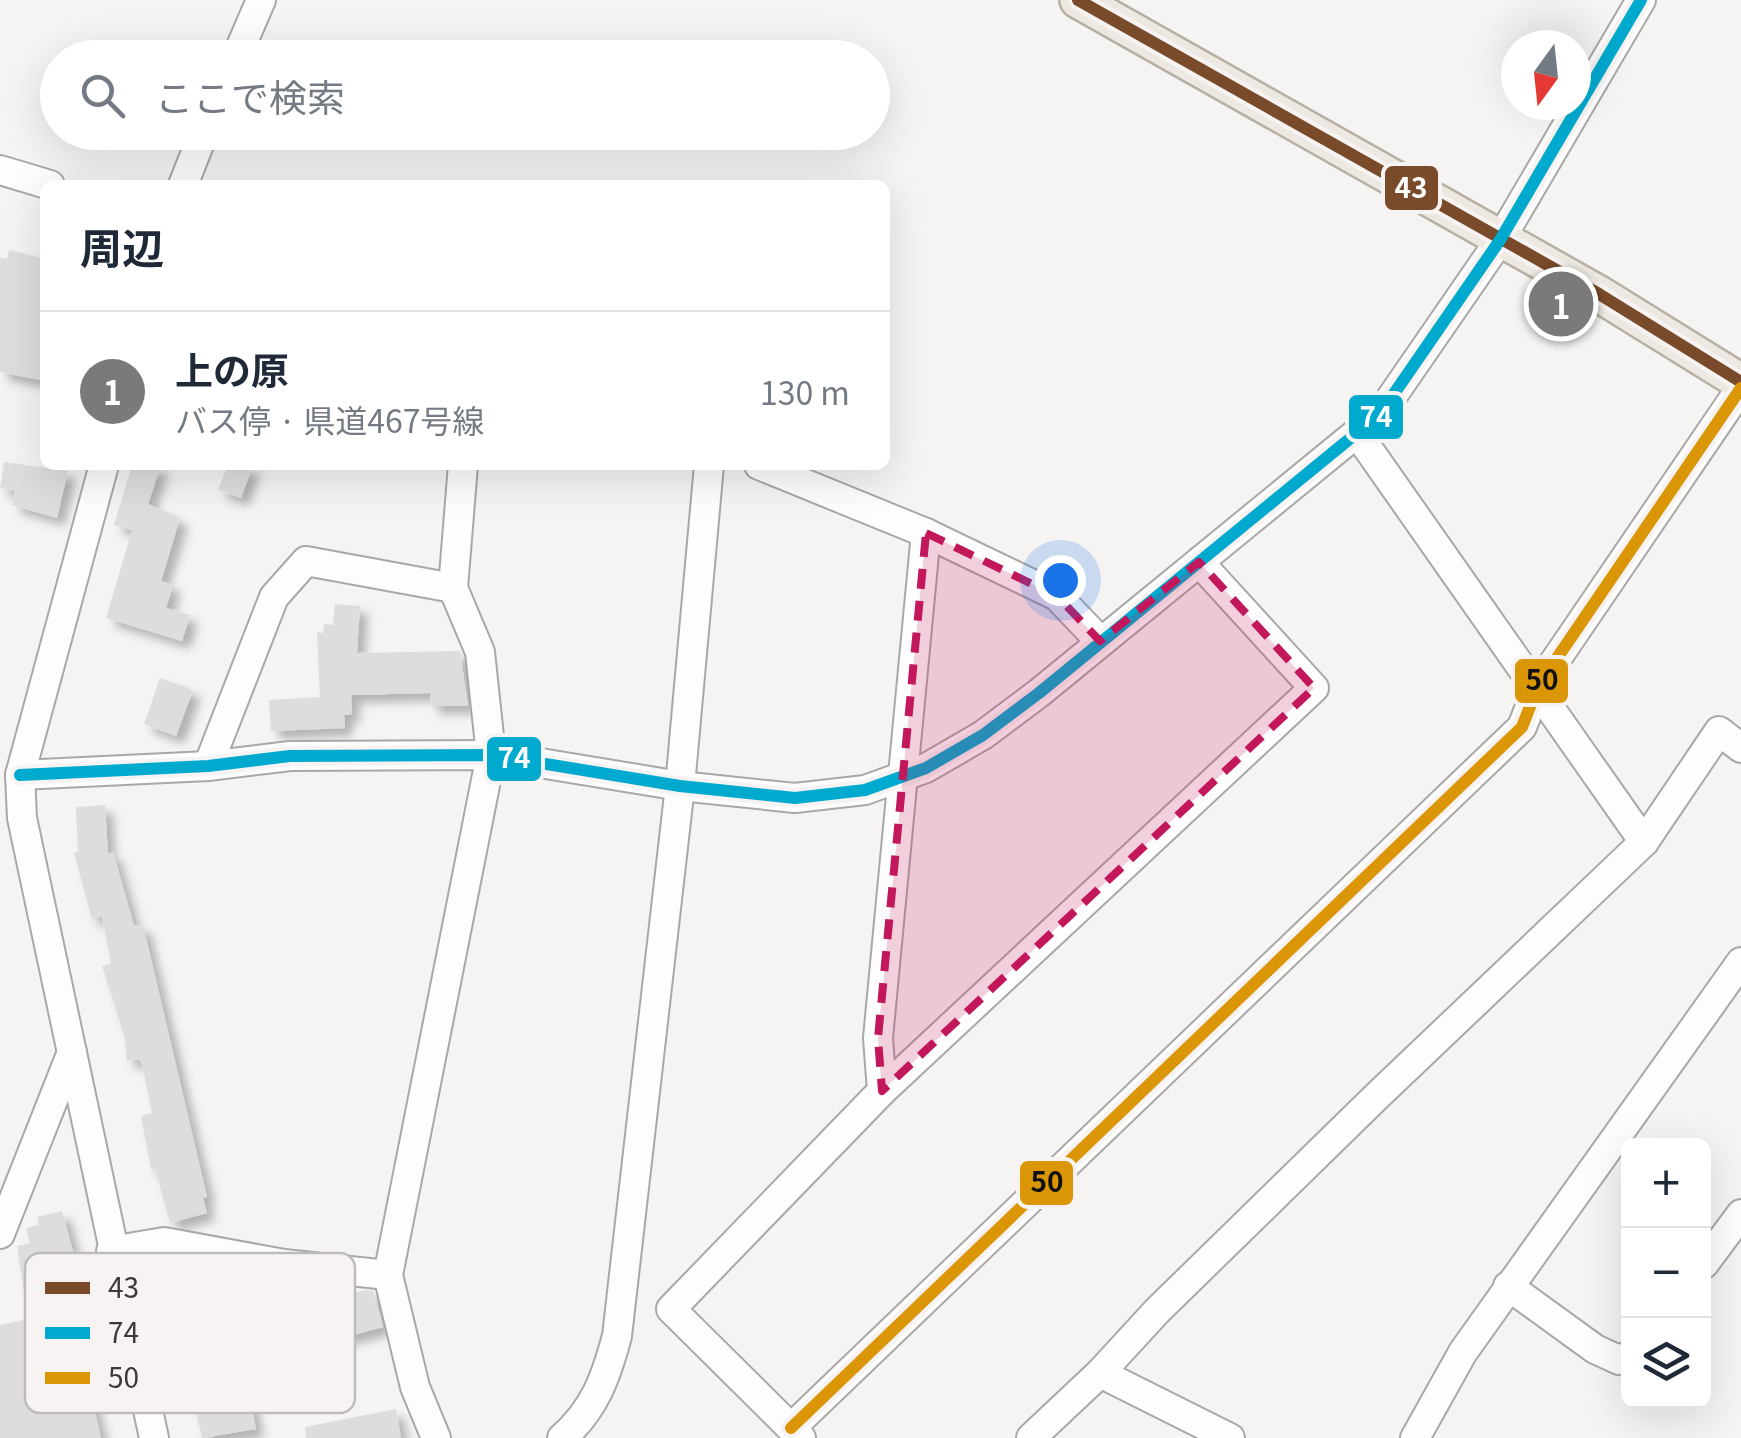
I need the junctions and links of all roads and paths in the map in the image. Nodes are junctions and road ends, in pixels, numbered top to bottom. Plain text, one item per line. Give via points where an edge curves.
1 (261, 0) edge
2 (1078, 0) edge
3 (1642, 0) edge
4 (244, 40) edge
5 (197, 150) edge
6 (0, 170) edge
7 (185, 180) edge
8 (40, 182) edge
9 (1500, 240) junction
10 (1741, 384) edge
11 (1357, 433) junction
12 (103, 470) edge
13 (463, 470) edge
14 (709, 470) edge
15 (771, 470) edge
16 (926, 533) junction
17 (1199, 562) junction
18 (453, 588) junction
19 (1100, 641) junction
20 (1538, 686) junction
21 (1741, 748) edge
22 (491, 755) junction
23 (208, 766) junction
24 (20, 775) junction
25 (899, 779) junction
26 (680, 786) junction
27 (1644, 842) junction
28 (1741, 962) edge
29 (72, 1050) junction
30 (882, 1092) junction
31 (1741, 1214) edge
32 (0, 1234) edge
33 (111, 1252) joint
34 (224, 1253) edge
35 (1711, 1255) edge
36 (355, 1272) edge
37 (388, 1275) junction
38 (1508, 1286) junction
39 (1621, 1359) edge
40 (1100, 1372) junction
41 (148, 1413) edge
42 (796, 1433) edge
43 (1224, 1437) edge
44 (154, 1438) edge
45 (436, 1438) edge
46 (562, 1438) edge
47 (1031, 1438) edge
48 (1415, 1438) edge

1 - 4 street
2 - 9 main road
3 - 9 street
5 - 7 street
6 - 8 street
9 - 10 main road
9 - 11 street via 1380,414
10 - 20 street
11 - 17 street
11 - 20 street
12 - 24 street
13 - 18 street
14 - 26 street
15 - 16 street
16 - 19 street via 1057,596
16 - 25 street
17 - 19 street
17 - 30 street via 1314,688
18 - 22 street via 480,652
18 - 23 street via 306,562 274,597
19 - 25 street via 984,735
20 - 27 street
20 - 42 street via 1522,727
21 - 27 street via 1719,732
22 - 23 street via 290,756
22 - 26 street
22 - 37 street
23 - 24 street
24 - 29 street via 22,818
25 - 26 street via 795,798
25 - 30 street via 878,1038
26 - 46 street via 617,1336 602,1388
27 - 40 street
28 - 38 street
29 - 32 street
29 - 33 street
30 - 42 street via 672,1309
31 - 35 street
33 - 34 street via 164,1242
36 - 37 street
37 - 45 street via 415,1386
38 - 39 street via 1595,1349
38 - 48 street
40 - 43 street
40 - 47 street
41 - 44 street

